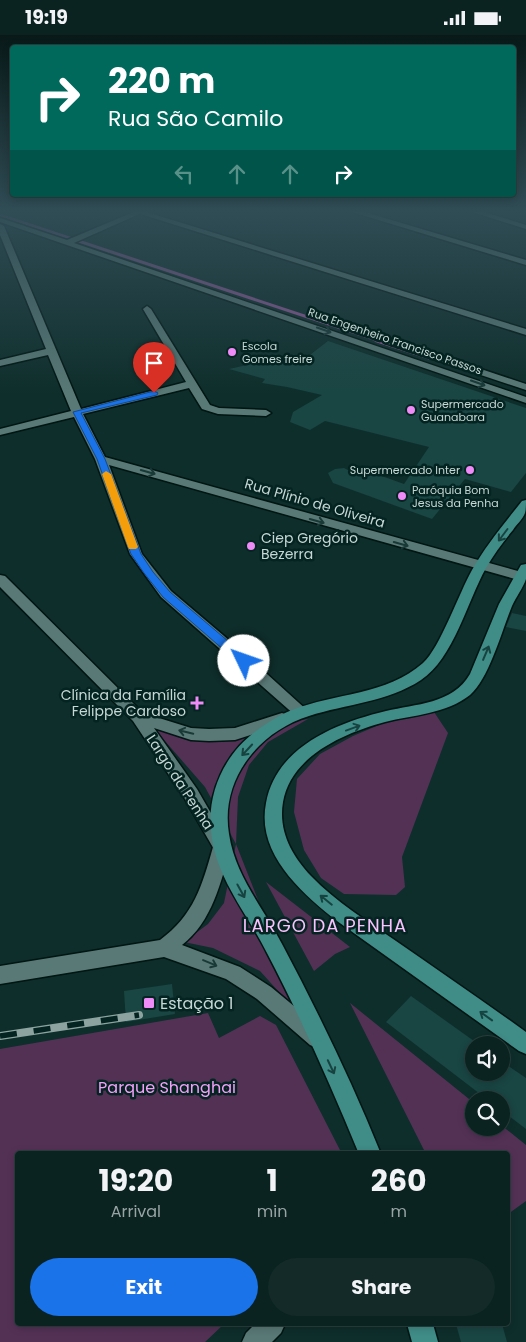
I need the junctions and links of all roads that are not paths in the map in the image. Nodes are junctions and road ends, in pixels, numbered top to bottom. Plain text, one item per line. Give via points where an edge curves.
1 (19, 272) edge
2 (170, 272) edge
3 (332, 272) edge
4 (147, 309) dead end
5 (526, 332) edge
6 (380, 338) dead end
7 (52, 351) junction
8 (0, 363) edge
9 (192, 384) junction
10 (526, 387) edge
11 (526, 400) edge
12 (77, 412) junction
13 (266, 413) dead end
14 (0, 432) edge
15 (101, 459) junction
16 (526, 504) edge
17 (481, 566) junction
18 (523, 572) edge
19 (0, 579) edge
20 (300, 712) junction
21 (138, 717) junction
22 (222, 847) junction
23 (164, 948) junction
24 (0, 975) edge
25 (317, 1038) junction
26 (526, 1044) edge
27 (369, 1151) edge
28 (270, 1326) edge
29 (421, 1326) edge
30 (255, 1342) edge
31 (426, 1342) edge

1 - 7 street
2 -> 11 street, Rua Engenheiro Francisco Passos
3 - 5 street
4 - 9 street
6 - 10 street, Rua Engenheiro Francisco Passos
7 - 8 street
7 - 12 street
9 - 12 street
9 - 13 street via 206,407 211,409
12 - 14 street
12 - 15 street
15 -> 17 street, Rua Plínio de Oliveira
15 - 20 street via 128,536 149,573 166,594
16 -> 17 main road
17 - 18 street, Rua Plínio de Oliveira
17 - 20 main road, Largo da Penha via 429,666 412,679 391,688
26 -> 18 main road via 340,911 299,876 278,846 273,823 274,799 292,763 324,739 384,717 439,706 467,689 475,679
19 - 21 street, Largo da Penha
20 -> 21 street via 243,732 209,735 191,734
20 -> 22 main road, Largo da Penha via 258,737 226,779 219,805
21 - 22 street, Largo da Penha via 191,793
22 - 23 street, Largo da Penha via 201,910 187,929
22 -> 25 main road, Largo da Penha via 230,870 273,946
23 - 24 street
23 -> 25 street, Largo da Penha via 233,973 264,993
25 -> 27 main road, Largo da Penha
28 - 30 street
29 - 31 main road

